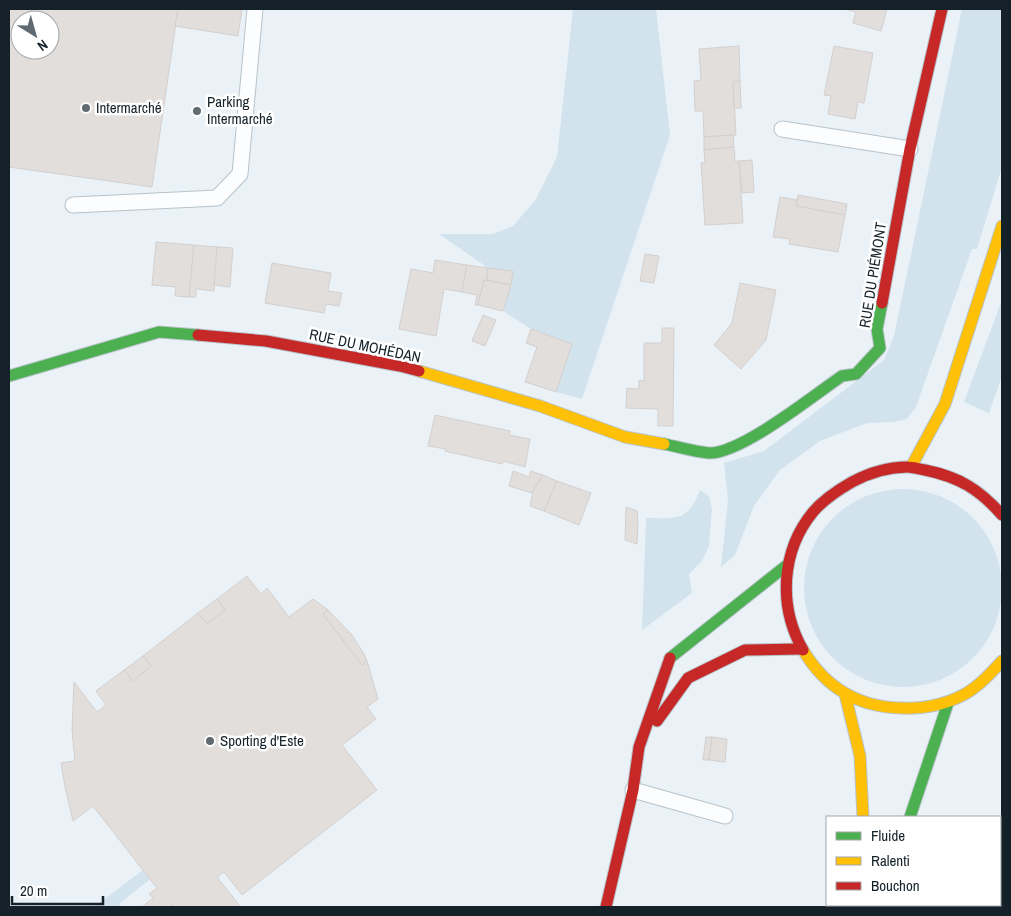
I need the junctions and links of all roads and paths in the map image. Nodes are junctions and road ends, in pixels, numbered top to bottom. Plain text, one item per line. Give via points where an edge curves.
1 (255, 9) edge
2 (942, 9) edge
3 (782, 129) dead end
4 (910, 149) junction
5 (73, 205) dead end
6 (1002, 226) edge
7 (9, 376) edge
8 (711, 453) joint
9 (911, 467) junction
10 (1002, 515) edge
11 (787, 565) junction
12 (800, 649) junction
13 (1002, 660) edge
14 (845, 694) junction
15 (948, 703) junction
16 (639, 747) junction
17 (633, 790) junction
18 (725, 816) dead end
19 (863, 816) edge
20 (910, 816) edge
21 (606, 907) edge

1 - 5 lane via 240,174 217,198
2 - 4 street, RUE DU PIÉMONT
3 - 4 lane
4 - 8 street, RUE DU PIÉMONT via 877,329 880,348 856,374 842,376 764,431 736,446
6 - 9 street via 946,404
7 - 8 street, RUE DU MOHÉDAN via 159,332 266,341 400,366 540,406 625,437
9 - 10 street via 947,474 979,491
9 - 11 street via 869,474 845,484 818,505 798,533
11 - 12 street via 785,594 789,622
11 - 16 street via 670,657
12 - 14 street via 820,675
12 - 16 street via 745,650 688,678
13 - 15 street via 986,680
14 - 15 street via 878,707 913,710
14 - 19 street via 860,756
15 - 20 street
16 - 17 street
17 - 18 lane
17 - 21 street

